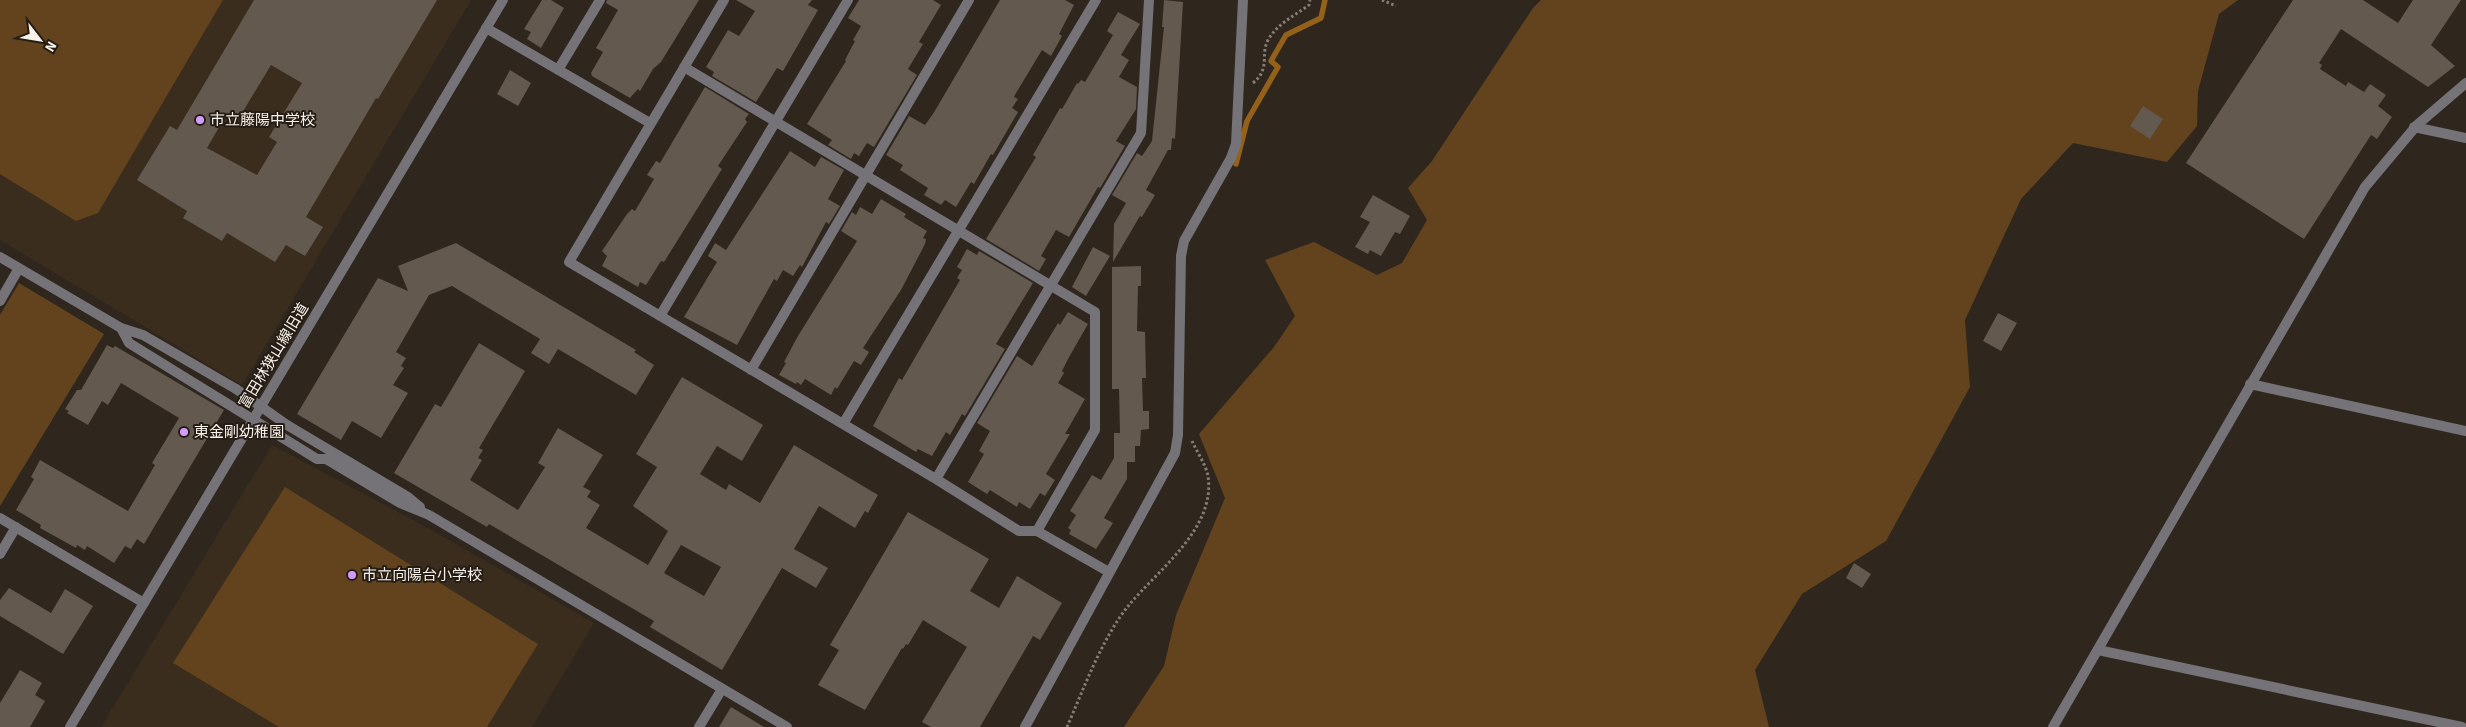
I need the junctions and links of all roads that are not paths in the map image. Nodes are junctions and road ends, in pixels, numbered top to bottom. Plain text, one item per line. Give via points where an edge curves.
1 (503, 0) edge
2 (600, 0) edge
3 (724, 0) edge
4 (848, 0) edge
5 (969, 0) edge
6 (1096, 0) edge
7 (1149, 0) edge
8 (1243, 0) edge
9 (486, 28) junction
10 (684, 67) junction
11 (558, 70) junction
12 (2466, 83) edge
13 (776, 122) junction
14 (650, 123) junction
15 (2414, 127) junction
16 (2466, 138) edge
17 (866, 175) junction
18 (959, 230) junction
19 (0, 257) edge
20 (19, 268) junction
21 (1051, 285) junction
22 (0, 301) edge
23 (660, 316) junction
24 (121, 328) junction
25 (752, 370) junction
26 (2250, 384) junction
27 (254, 418) junction
28 (843, 424) junction
29 (2466, 431) edge
30 (936, 479) junction
31 (429, 514) junction
32 (0, 518) edge
33 (16, 527) junction
34 (1036, 531) junction
35 (0, 554) edge
36 (1109, 572) junction
37 (144, 604) junction
38 (2098, 650) junction
39 (722, 689) junction
40 (70, 727) edge
41 (699, 727) edge
42 (787, 727) edge
43 (1025, 727) edge
44 (2053, 727) edge
45 (2462, 727) edge

1 - 9 street, 富田林狭山線旧道
2 - 11 street
3 - 10 street
4 - 13 street
5 - 17 street
6 - 18 street
7 - 21 street via 1141,133
8 - 36 street via 1236,144 1184,241 1181,256 1175,453
9 - 11 street
9 - 27 street, 富田林狭山線旧道
10 - 13 street
10 - 14 street
11 - 14 street
12 - 15 street
13 - 17 street
13 - 23 street
14 - 23 street via 569,262
15 - 16 street
15 - 26 street via 2365,187
17 - 18 street
17 - 25 street
18 - 21 street
18 - 28 street
19 - 20 street
20 - 22 street
20 - 24 street
21 - 30 street
21 - 34 street via 1095,312 1095,430
23 - 25 street
24 - 27 street via 129,343
24 - 31 street, bridge via 143,336 236,390 287,425 408,497
25 - 28 street
26 - 29 street
26 - 38 street
27 - 31 street via 318,459 326,459 400,502
27 - 37 street, 富田林狭山線旧道
28 - 30 street
30 - 34 street via 1019,531
31 - 39 street
32 - 33 street
33 - 35 street
33 - 37 street
34 - 36 street
36 - 43 street
37 - 40 street, 富田林狭山線旧道
38 - 44 street
38 - 45 street
39 - 41 street
39 - 42 street

